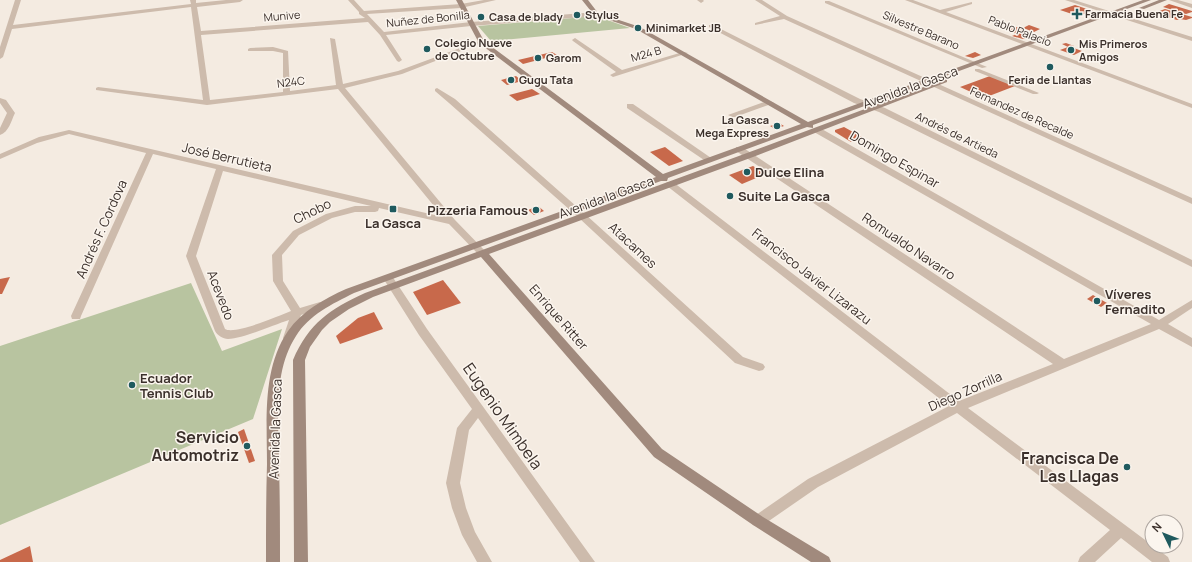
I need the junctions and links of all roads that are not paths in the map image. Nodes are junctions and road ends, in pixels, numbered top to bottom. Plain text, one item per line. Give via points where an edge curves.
1 (18, 0) edge
2 (240, 0) edge
3 (351, 0) edge
4 (493, 0) edge
5 (585, 0) edge
6 (758, 0) edge
7 (908, 0) edge
8 (1068, 0) edge
9 (1148, 0) edge
10 (1164, 0) edge
11 (1172, 0) edge
12 (827, 2) dead end
13 (193, 3) edge
14 (460, 3) edge
15 (970, 3) dead end
16 (1192, 6) edge
17 (940, 12) junction
18 (361, 13) junction
19 (596, 14) junction
20 (1110, 14) junction
21 (1118, 16) junction
22 (785, 17) junction
23 (367, 20) junction
24 (471, 24) junction
25 (758, 24) dead end
26 (711, 26) dead end
27 (10, 27) junction
28 (1072, 28) junction
29 (1080, 31) junction
30 (198, 33) junction
31 (382, 34) junction
32 (332, 39) dead end
33 (1192, 39) edge
34 (575, 40) dead end
35 (481, 42) junction
36 (1026, 45) junction
37 (1035, 48) junction
38 (250, 50) dead end
39 (685, 53) junction
40 (0, 57) edge
41 (399, 60) dead end
42 (979, 67) junction
43 (620, 72) junction
44 (613, 75) dead end
45 (925, 81) junction
46 (935, 85) junction
47 (340, 87) junction
48 (98, 89) dead end
49 (437, 90) dead end
50 (1035, 93) dead end
51 (287, 94) junction
52 (0, 100) edge
53 (207, 103) junction
54 (770, 103) junction
55 (863, 103) junction
56 (630, 106) dead end
57 (1192, 106) edge
58 (874, 107) junction
59 (732, 115) dead end
60 (807, 124) junction
61 (817, 130) junction
62 (0, 133) edge
63 (739, 149) junction
64 (150, 152) junction
65 (750, 156) junction
66 (0, 157) edge
67 (710, 160) junction
68 (220, 169) junction
69 (666, 181) junction
70 (1192, 201) edge
71 (573, 209) junction
72 (392, 210) junction
73 (582, 216) junction
74 (452, 222) junction
75 (479, 250) junction
76 (1192, 264) edge
77 (391, 282) junction
78 (1192, 303) edge
79 (320, 305) junction
80 (297, 312) junction
81 (76, 316) dead end
82 (1160, 325) junction
83 (1192, 343) edge
84 (286, 344) junction
85 (1064, 365) junction
86 (758, 367) dead end
87 (958, 407) junction
88 (479, 410) junction
89 (758, 521) junction
90 (1120, 530) junction
91 (273, 562) edge
92 (301, 562) edge
93 (485, 562) edge
94 (588, 562) edge
95 (824, 562) edge
96 (1086, 562) edge
97 (1163, 562) edge

1 - 27 street
2 - 13 street
3 - 18 street
4 - 14 street
5 - 19 main road
6 - 22 street, Fernandez de Recalde
7 - 17 street, Pablo Palacio
8 - 20 street
9 - 20 main road, Avenida la Gasca
10 - 21 main road, Avenida la Gasca
11 - 16 street
12 - 42 street, Silvestre Barano
13 - 27 street
13 - 30 street
14 - 18 street
14 - 24 main road, Francisco Javier Lizarazu
15 - 17 street
17 - 36 street, Pablo Palacio
18 - 23 street
19 - 24 street, Nuñez de Bonilla
19 - 39 main road, Domingo Espinar via 638,28
20 - 21 street
20 - 28 main road, Avenida la Gasca
21 - 29 main road, Avenida la Gasca
21 - 33 street
22 - 25 street
22 - 45 street, Fernandez de Recalde
23 - 30 street, Munive
23 - 31 street
24 - 31 street, Nuñez de Bonilla
24 - 35 main road, Francisco Javier Lizarazu
26 - 55 street, Andrés de Artieda
27 - 40 street
28 - 29 main road
28 - 36 main road, Avenida la Gasca
29 - 37 main road, Avenida la Gasca
30 - 53 street
31 - 41 street
32 - 47 street
34 - 43 street
35 - 47 street, N24C via 400,73
35 - 69 main road, Francisco Javier Lizarazu
36 - 37 street, Pablo Palacio
36 - 42 main road, Avenida la Gasca
37 - 42 main road, Avenida la Gasca
37 - 57 street, Pablo Palacio
38 - 51 street via 273,49 286,52
39 - 43 street, M24 B
39 - 54 main road, Domingo Espinar
42 - 45 main road, Avenida la Gasca
42 - 46 main road, Avenida la Gasca
42 - 50 street, Silvestre Barano
43 - 44 street, M24 B
45 - 46 street, Fernandez de Recalde
45 - 55 main road, Avenida la Gasca
46 - 58 main road, Avenida la Gasca
46 - 70 street, Fernandez de Recalde
47 - 51 street, N24C
47 - 74 street, Enrique Ritter
48 - 53 street, N24C
49 - 71 street, Atacames
51 - 53 street, N24C
52 - 62 street via 11,113
54 - 59 street
54 - 60 main road, Domingo Espinar
55 - 58 street, Andrés de Artieda
55 - 60 main road, Avenida la Gasca
56 - 67 street
58 - 61 main road, Avenida la Gasca
58 - 76 street, Andrés de Artieda
60 - 61 main road, Domingo Espinar
60 - 63 main road, Avenida la Gasca
61 - 65 main road, Avenida la Gasca
61 - 82 street, Domingo Espinar
63 - 65 street, Romualdo Navarro
63 - 67 main road, Avenida la Gasca
64 - 66 street, José Berrutieta via 69,132 33,140
64 - 68 street, José Berrutieta
64 - 81 street, Andrés F. Cordova
65 - 69 main road, Avenida la Gasca
65 - 85 street, Romualdo Navarro
67 - 69 main road, Avenida la Gasca
68 - 72 street, José Berrutieta
68 - 80 street, Acevedo via 191,256 220,331 227,335 239,333
69 - 71 main road, Avenida la Gasca
69 - 73 main road, Avenida la Gasca
69 - 87 street, Francisco Javier Lizarazu
71 - 73 street, Atacames
71 - 75 main road, Avenida la Gasca
72 - 74 street, José Berrutieta
72 - 80 street, Chobo via 354,209 329,216 296,234 277,254 278,281
73 - 75 main road, Avenida la Gasca
73 - 86 street, Atacames via 739,360
74 - 75 street, Enrique Ritter
75 - 77 main road, Avenida la Gasca
75 - 89 main road, Enrique Ritter via 658,454
77 - 79 main road, Avenida la Gasca via 350,291
77 - 88 street, Eugenio Mimbela
77 - 92 main road, Avenida la Gasca via 332,313 313,333 302,350 299,360
78 - 82 street, Diego Zorrilla
79 - 80 street, Acevedo
79 - 84 main road, Avenida la Gasca via 300,324
80 - 84 street
82 - 83 street, Domingo Espinar
82 - 85 street, Diego Zorrilla
84 - 91 main road, Avenida la Gasca via 274,388
85 - 87 street, Diego Zorrilla
87 - 89 street, Diego Zorrilla via 814,483
87 - 90 street, Francisco Javier Lizarazu
88 - 93 street via 463,428 454,483 459,508 469,535
88 - 94 street, Eugenio Mimbela
89 - 95 main road, Enrique Ritter
90 - 96 street
90 - 97 street, Francisco Javier Lizarazu

